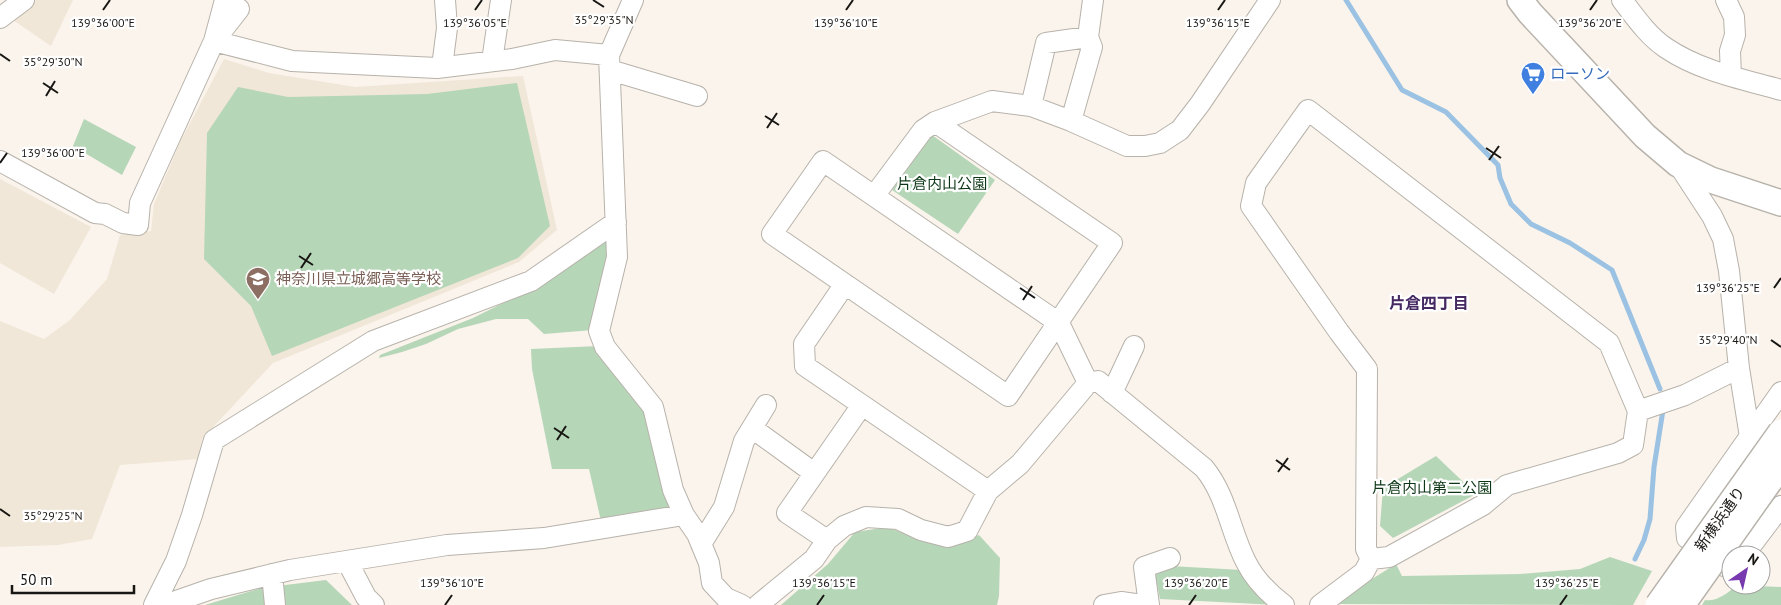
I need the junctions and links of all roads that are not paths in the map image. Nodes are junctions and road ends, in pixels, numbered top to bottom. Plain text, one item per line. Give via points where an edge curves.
1 (24, 0) edge
2 (445, 0) edge
3 (501, 0) edge
4 (633, 0) edge
5 (1093, 0) edge
6 (1270, 0) edge
7 (1520, 0) edge
8 (1622, 0) edge
9 (1726, 0) edge
10 (232, 4) edge
11 (0, 18) edge
12 (1088, 37) junction
13 (214, 41) junction
14 (492, 61) junction
15 (609, 62) junction
16 (442, 67) junction
17 (1731, 76) junction
18 (1781, 90) edge
19 (697, 96) dead end
20 (1032, 106) junction
21 (1071, 121) junction
22 (935, 122) junction
23 (0, 161) edge
24 (1678, 164) junction
25 (874, 196) junction
26 (1781, 203) edge
27 (616, 222) junction
28 (845, 284) junction
29 (1059, 323) junction
30 (1134, 346) dead end
31 (1739, 368) junction
32 (1088, 383) junction
33 (1781, 392) edge
34 (1112, 393) junction
35 (766, 405) dead end
36 (862, 405) junction
37 (1638, 411) junction
38 (752, 428) junction
39 (1781, 432) edge
40 (1750, 437) junction
41 (1781, 465) edge
42 (814, 473) junction
43 (1781, 478) edge
44 (988, 491) junction
45 (1781, 506) edge
46 (684, 515) junction
47 (827, 540) junction
48 (701, 544) junction
49 (1752, 545) edge
50 (1170, 558) dead end
51 (1371, 558) junction
52 (347, 561) junction
53 (1721, 564) edge
54 (272, 574) junction
55 (734, 603) edge
56 (154, 605) edge
57 (166, 605) edge
58 (275, 605) edge
59 (374, 605) edge
60 (758, 605) edge
61 (1104, 605) edge
62 (1142, 605) edge
63 (1149, 605) edge
64 (1284, 605) edge
65 (1320, 605) edge
66 (1658, 605) edge
67 (1682, 605) edge

1 - 11 street
2 - 16 street via 447,28
3 - 14 street
4 - 15 street
5 - 12 street
6 - 21 street via 1200,104 1180,130 1160,144 1127,146
7 - 24 street via 1645,136
8 - 17 street via 1666,48 1700,67
9 - 17 street via 1734,17
10 - 13 street
12 - 20 street via 1046,43
12 - 21 street via 1092,46
13 - 16 street via 292,61
13 - 23 street via 140,203 138,225 95,213
14 - 15 street via 555,50
14 - 16 street
15 - 19 street
15 - 27 street
17 - 18 street
20 - 21 street
20 - 22 street via 992,101
22 - 25 street via 923,130
22 - 29 street via 1112,243
24 - 26 street via 1711,180
24 - 31 street via 1723,239
25 - 28 street via 823,161 772,234
25 - 29 street
27 - 46 street via 617,257 599,331 605,347 653,407 673,490
27 - 56 street via 531,281 373,342 214,440 176,561
28 - 29 street via 1008,396
28 - 36 street via 804,344 805,366
29 - 32 street
30 - 34 street
31 - 37 street via 1685,395
31 - 40 street
32 - 34 street via 1098,381
32 - 44 street via 1020,464
33 - 40 street
34 - 64 street via 1204,468 1214,480 1246,562 1268,593
35 - 38 street
36 - 42 street
36 - 44 street
37 - 51 street via 1633,445 1618,454 1507,485 1483,505 1389,557
37 - 51 street via 1609,343 1308,110 1256,183 1251,206 1368,368 1366,549
38 - 42 street
38 - 48 street via 744,441 724,507
39 - 66 street, 新横浜通り, bridge
40 - 43 street
40 - 53 street via 1686,527 1687,538
41 - 67 street, 新横浜通り, bridge
42 - 47 street via 787,513
44 - 47 street via 967,530 948,537 921,530 898,519 866,517 844,526
45 - 49 street
46 - 48 street
46 - 52 street via 544,538 447,545
47 - 60 street via 814,559
48 - 55 street via 709,563 712,583
50 - 63 street via 1144,567
51 - 65 street via 1364,572
52 - 54 street
52 - 59 street via 366,597
54 - 57 street via 210,589
54 - 58 street
61 - 62 street via 1121,602

